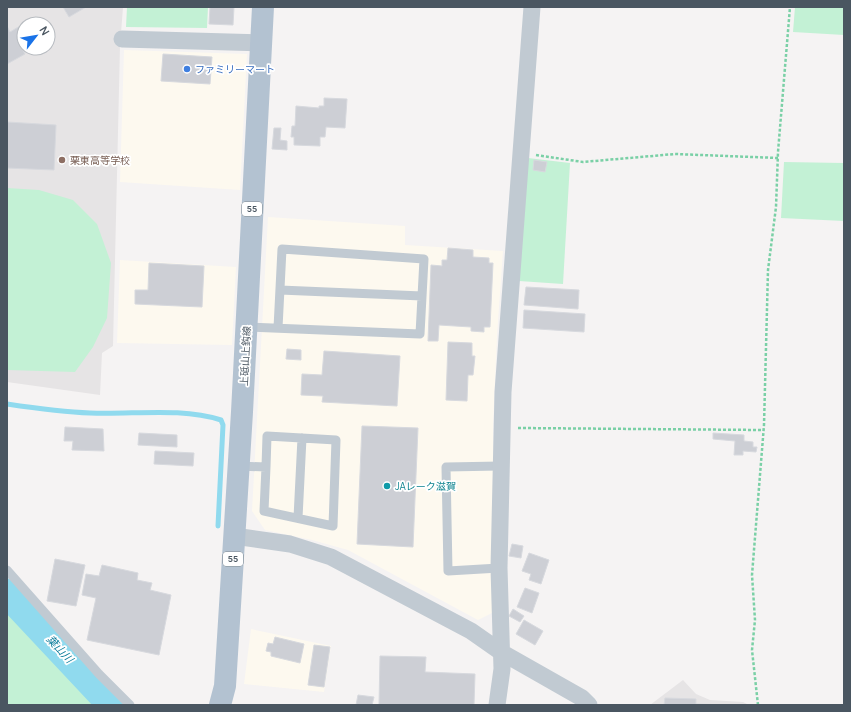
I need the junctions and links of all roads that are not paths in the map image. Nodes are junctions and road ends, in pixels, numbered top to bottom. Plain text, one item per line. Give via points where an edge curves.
1 (263, 7) edge
2 (532, 7) edge
3 (122, 39) dead end
4 (261, 43) junction
5 (280, 290) junction
6 (422, 296) junction
7 (246, 327) junction
8 (278, 328) junction
9 (302, 438) junction
10 (239, 466) junction
11 (500, 466) junction
12 (266, 467) junction
13 (298, 518) junction
14 (234, 536) junction
15 (499, 568) junction
16 (7, 570) edge
17 (500, 652) junction
18 (130, 705) edge
19 (220, 705) edge
20 (497, 705) edge
21 (590, 705) edge

1 - 4 main road, 上砥山上鈎線 / 55
2 - 11 street
3 - 4 street
4 - 7 main road, 上砥山上鈎線 / 55
5 - 6 lane
5 - 6 lane via 282,249 424,259
5 - 8 lane
6 - 8 lane via 420,334
7 - 8 lane
7 - 10 main road, 上砥山上鈎線 / 55
9 - 12 lane via 267,436
9 - 13 lane
9 - 13 lane via 336,440 333,526
10 - 12 lane
10 - 14 main road, 上砥山上鈎線 / 55
11 - 15 street
11 - 15 lane via 446,467 448,571
12 - 13 lane via 264,511
14 - 17 street via 290,544 331,557 471,631
14 - 19 main road, 上砥山上鈎線 / 55 via 225,686
15 - 17 street
16 - 18 lane via 99,674
17 - 20 street via 502,669
17 - 21 street

